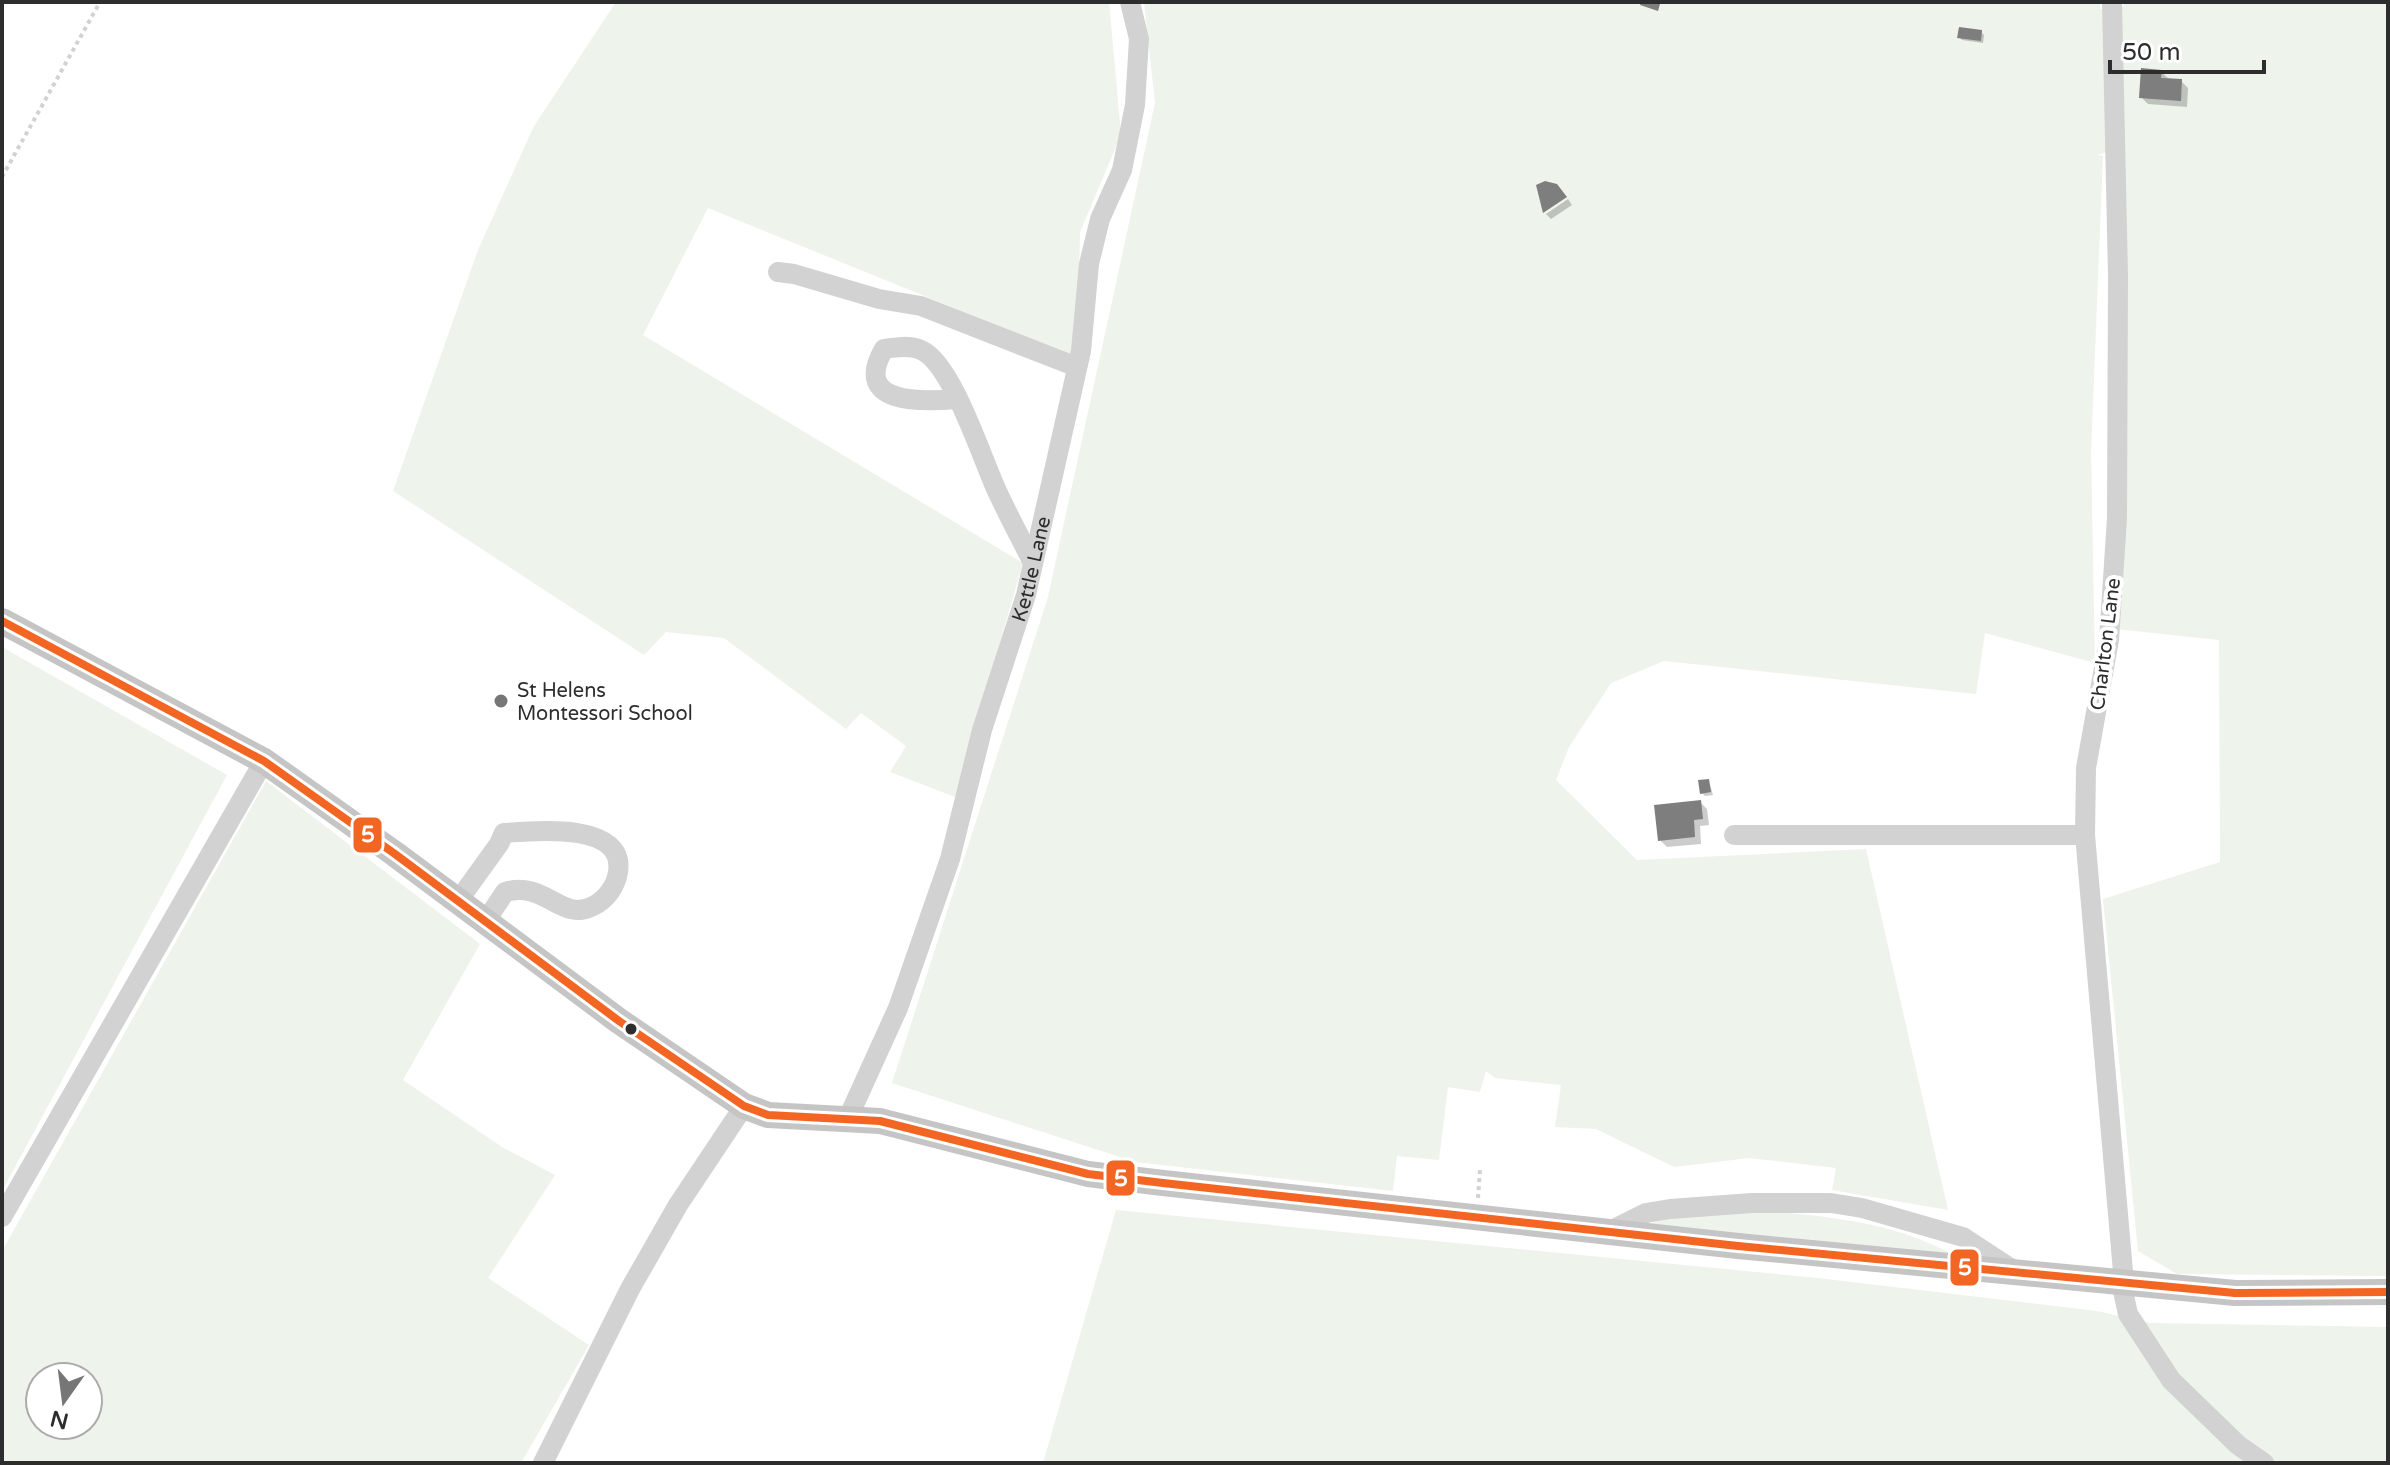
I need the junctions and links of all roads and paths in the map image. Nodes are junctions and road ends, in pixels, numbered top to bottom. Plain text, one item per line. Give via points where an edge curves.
1 (100, 2) edge
2 (1130, 2) edge
3 (2112, 2) edge
4 (2, 177) edge
5 (778, 272) dead end
6 (1077, 367) junction
7 (957, 399) dead end
8 (1033, 563) junction
9 (2, 621) edge
10 (264, 761) junction
11 (1734, 835) dead end
12 (2085, 835) junction
13 (458, 901) junction
14 (485, 922) junction
15 (744, 1106) junction
16 (848, 1118) junction
17 (2, 1217) edge
18 (1610, 1231) junction
19 (2018, 1273) junction
20 (2122, 1283) junction
21 (2388, 1292) edge
22 (543, 1463) edge
23 (2264, 1463) edge

1 - 4 path
2 - 6 street, Kettle Lane via 1139,39 1135,105 1122,170 1100,219 1089,264
3 - 12 street, Charlton Lane via 2117,518 2109,640 2086,768
5 - 6 street via 921,306
6 - 8 street, Kettle Lane
7 - 8 street
8 - 16 street, Kettle Lane via 982,730 950,859 898,1008
9 - 10 main road
10 - 13 main road
10 - 17 street
11 - 12 street
12 - 20 street, Charlton Lane
13 - 14 main road
13 - 14 street via 504,833 566,830 591,836 617,855 615,882 595,906 573,910 537,891 516,889 505,892
14 - 15 main road
15 - 16 main road via 768,1115
15 - 22 street via 630,1289
16 - 18 main road via 880,1121 1088,1174
18 - 19 main road
18 - 19 street via 1646,1213 1670,1209 1831,1203 1963,1237
19 - 20 main road
20 - 21 main road via 2235,1293
20 - 23 street, Charlton Lane via 2128,1314 2171,1380

